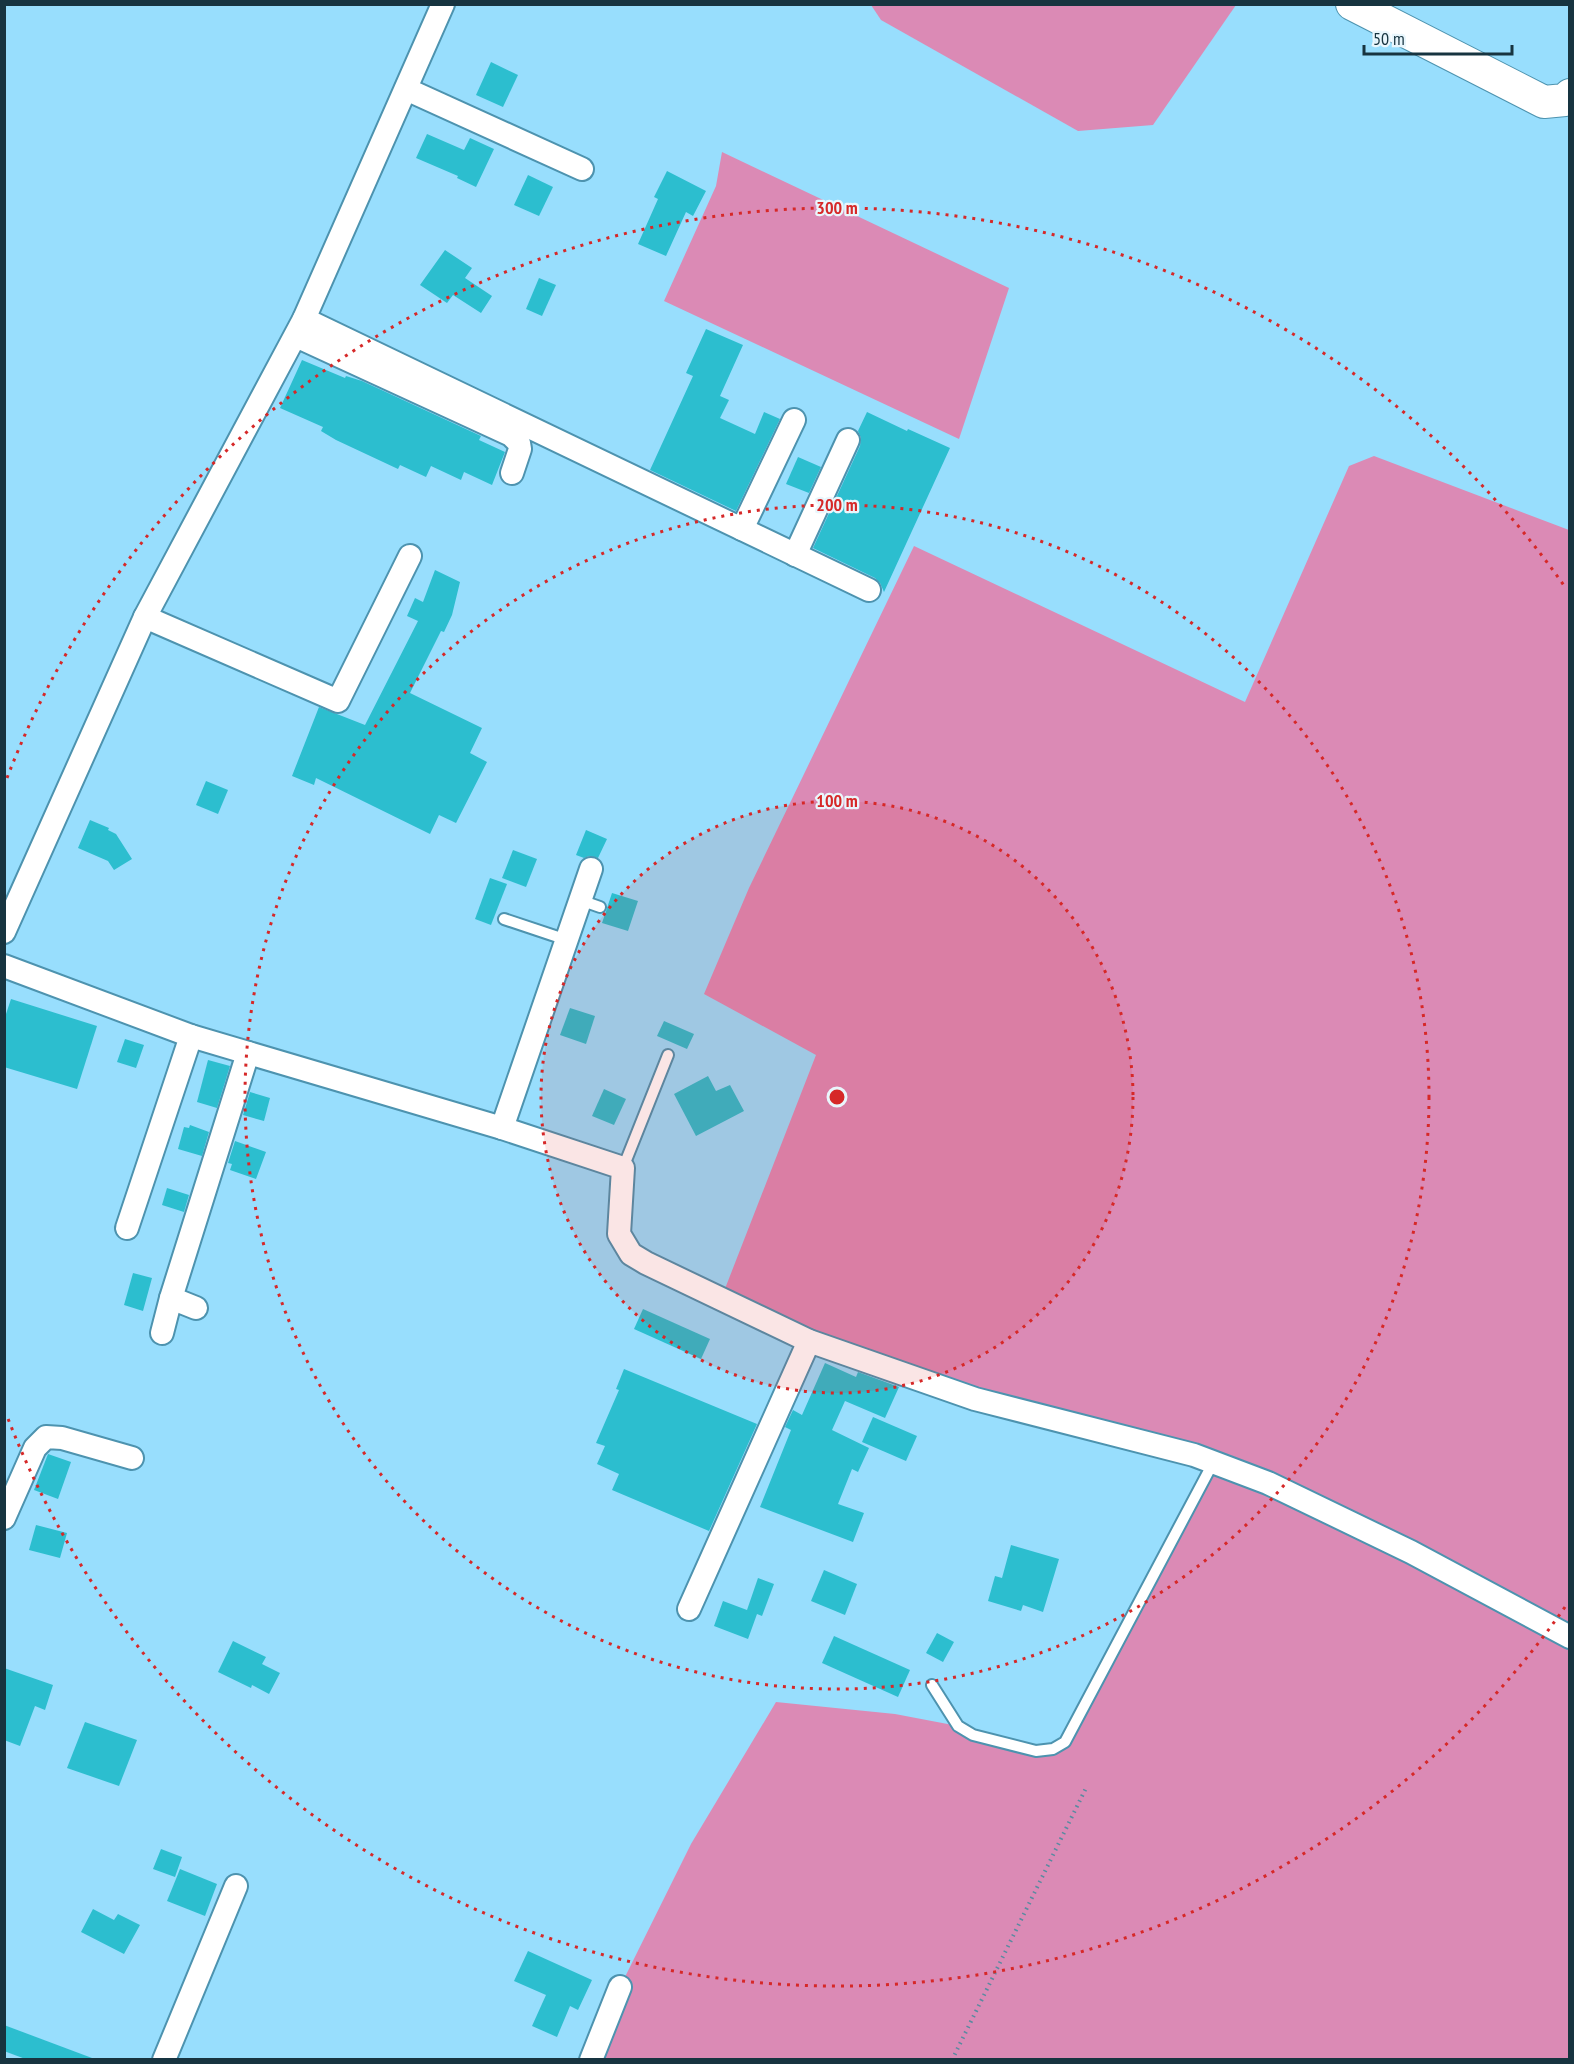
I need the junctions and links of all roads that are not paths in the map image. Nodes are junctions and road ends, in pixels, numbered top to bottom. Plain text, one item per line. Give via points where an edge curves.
1 (443, 4) edge
2 (1352, 4) edge
3 (406, 89) junction
4 (1569, 95) edge
5 (582, 169) dead end
6 (300, 328) junction
7 (794, 420) dead end
8 (848, 440) dead end
9 (512, 473) dead end
10 (742, 529) junction
11 (795, 555) junction
12 (410, 556) dead end
13 (870, 590) dead end
14 (145, 617) junction
15 (591, 869) dead end
16 (504, 919) dead end
17 (4, 932) edge
18 (567, 940) junction
19 (4, 966) edge
20 (191, 1036) junction
21 (248, 1053) junction
22 (668, 1055) dead end
23 (502, 1128) junction
24 (623, 1168) junction
25 (127, 1228) dead end
26 (171, 1298) junction
27 (196, 1308) dead end
28 (162, 1333) dead end
29 (809, 1341) junction
30 (132, 1458) dead end
31 (1214, 1463) junction
32 (4, 1518) edge
33 (689, 1609) dead end
34 (1569, 1636) edge
35 (932, 1685) dead end
36 (236, 1886) dead end
37 (620, 1987) dead end
38 (164, 2060) edge
39 (591, 2060) edge

1 - 3 street
2 - 4 street via 1544,102 1565,100
3 - 5 street
3 - 6 street
6 - 9 street via 511,435 520,449
6 - 10 street
6 - 14 street
7 - 10 street
8 - 11 street
10 - 11 street
11 - 13 street
12 - 14 street via 338,701
14 - 17 street
15 - 18 street via 590,904
16 - 18 lane
18 - 23 street
19 - 20 street
20 - 21 street
20 - 25 street
21 - 23 street
21 - 26 street
22 - 24 lane
23 - 24 street
24 - 29 street via 620,1234 631,1254
26 - 27 street
26 - 28 street
29 - 31 street via 975,1399
29 - 33 street
30 - 32 street via 46,1437 35,1448
31 - 34 street via 1268,1483 1411,1552
31 - 35 lane via 1065,1742 1053,1749 1036,1751 973,1735 958,1726
36 - 38 street
37 - 39 street

